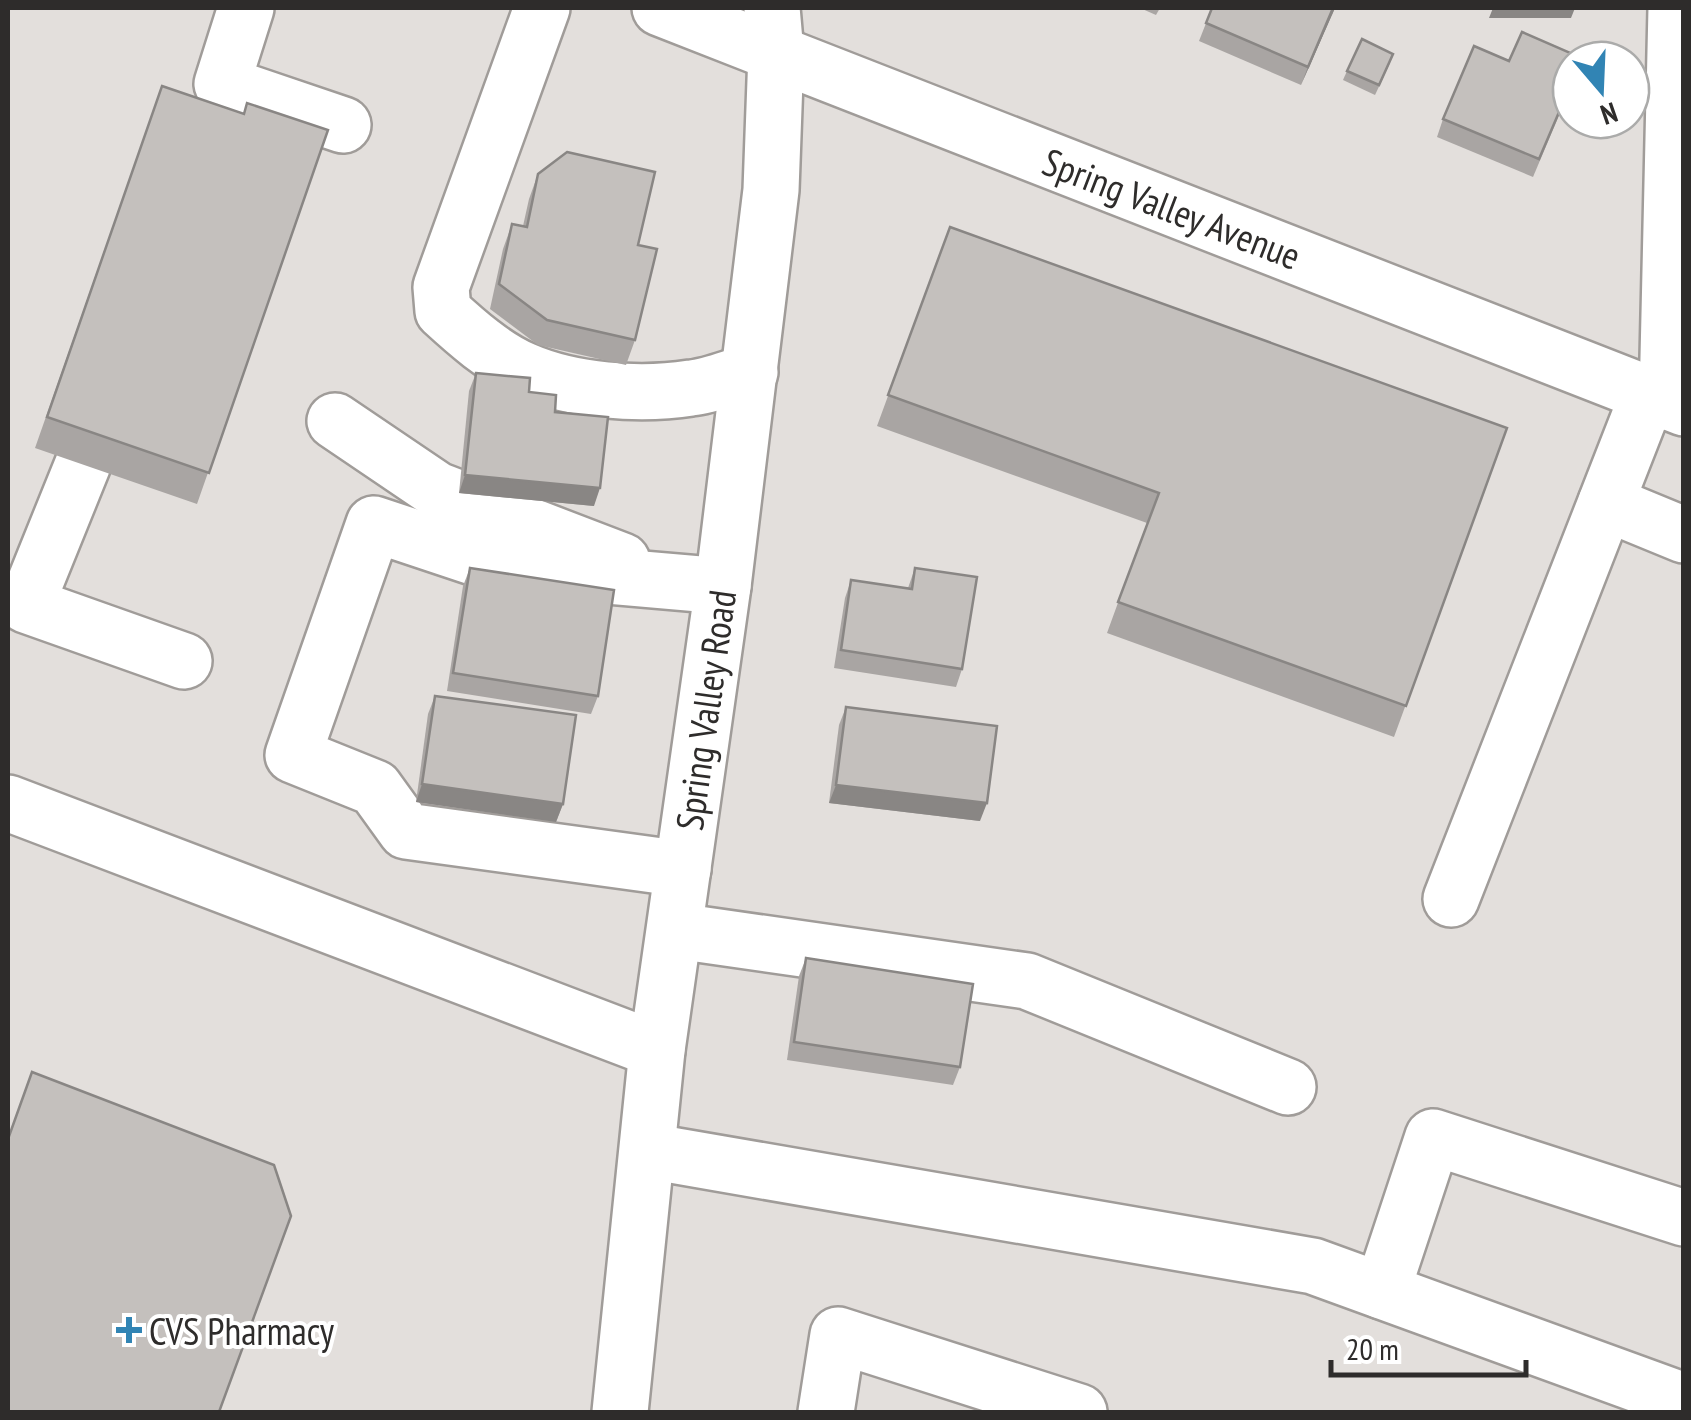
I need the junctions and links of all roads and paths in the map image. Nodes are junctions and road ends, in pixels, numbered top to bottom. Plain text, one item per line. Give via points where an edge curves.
1 (246, 8) edge
2 (542, 8) edge
3 (660, 8) edge
4 (1676, 8) edge
5 (774, 30) edge
6 (222, 84) junction
7 (343, 125) dead end
8 (203, 134) edge
9 (750, 372) junction
10 (1666, 401) edge
11 (335, 421) dead end
12 (83, 464) edge
13 (1606, 504) junction
14 (1684, 535) edge
15 (667, 579) junction
16 (723, 586) junction
17 (184, 661) dead end
18 (8, 803) edge
19 (683, 870) junction
20 (1451, 899) dead end
21 (676, 931) junction
22 (658, 1050) junction
23 (1288, 1087) dead end
24 (648, 1152) junction
25 (1684, 1218) edge
26 (1382, 1291) junction
27 (1684, 1401) edge
28 (620, 1412) edge
29 (826, 1412) edge
30 (1079, 1412) edge

1 - 6 street
2 - 9 street via 442,286 443,311 525,370 586,386 692,388
3 - 5 street, Spring Valley Avenue
4 - 10 street
5 - 9 street, Spring Valley Road via 772,190
5 - 10 street, Spring Valley Avenue
6 - 7 street
6 - 8 street
9 - 16 street, Spring Valley Road
10 - 13 street
11 - 15 street via 438,490
12 - 17 street via 26,605
13 - 14 street
13 - 20 street
15 - 16 street
15 - 19 street via 503,567 374,524 292,755 375,788 406,830
16 - 19 street, Spring Valley Road
18 - 22 street
19 - 21 street, Spring Valley Road
21 - 22 street, Spring Valley Road
21 - 23 street via 1027,980
22 - 24 street, Spring Valley Road
24 - 26 street via 1312,1266
24 - 28 street, Spring Valley Road
25 - 26 street via 1433,1137
26 - 27 street
29 - 30 street via 838,1335

